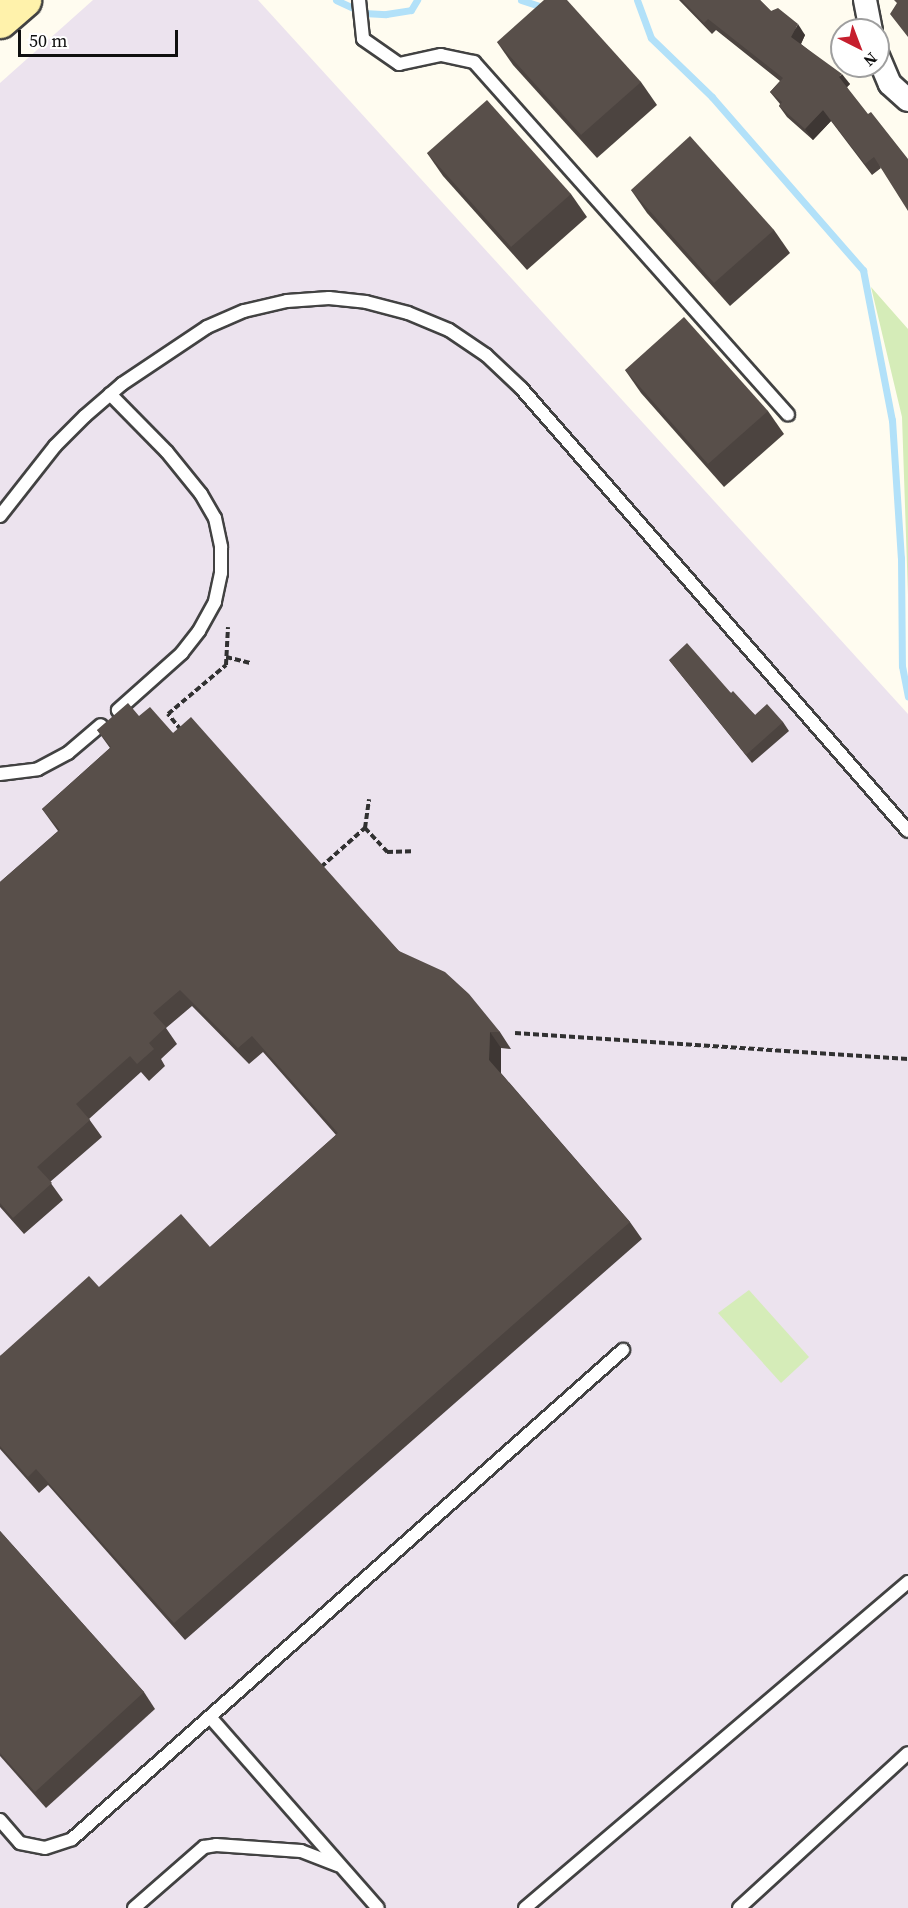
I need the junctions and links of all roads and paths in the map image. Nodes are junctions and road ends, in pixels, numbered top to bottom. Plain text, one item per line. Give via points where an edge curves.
1 (24, 0) edge
2 (359, 0) edge
3 (865, 0) edge
4 (869, 18) edge
5 (0, 21) edge
6 (887, 78) edge
7 (908, 100) edge
8 (110, 394) junction
9 (788, 415) dead end
10 (0, 516) edge
11 (228, 627) dead end
12 (226, 657) junction
13 (249, 663) dead end
14 (118, 710) edge
15 (101, 725) edge
16 (186, 735) edge
17 (0, 774) edge
18 (369, 799) dead end
19 (365, 828) junction
20 (908, 831) edge
21 (412, 851) dead end
22 (321, 867) edge
23 (515, 1033) dead end
24 (908, 1059) edge
25 (623, 1350) dead end
26 (908, 1582) edge
27 (210, 1717) junction
28 (908, 1753) edge
29 (0, 1820) edge
30 (342, 1867) junction
31 (134, 1908) edge
32 (378, 1908) edge
33 (525, 1908) edge
34 (739, 1908) edge

1 - 5 main road
2 - 9 lane via 363,39 399,64 441,54 474,62
3 - 4 street
6 - 7 street
8 - 10 lane via 55,446
8 - 14 lane via 166,452 215,518 221,573 215,602 199,631 182,653
8 - 20 lane via 207,327 244,311 287,301 328,298 366,302 408,313 449,330 486,355 521,388
11 - 12 path
12 - 13 path
12 - 16 path via 225,665 168,714
15 - 17 lane via 68,753 38,769
18 - 19 path
19 - 21 path via 387,852
19 - 22 path
23 - 24 path
25 - 27 lane
26 - 33 lane
27 - 29 lane via 72,1839 45,1848 20,1843
27 - 30 lane
28 - 34 lane
30 - 31 lane via 301,1851 204,1847
30 - 32 lane

